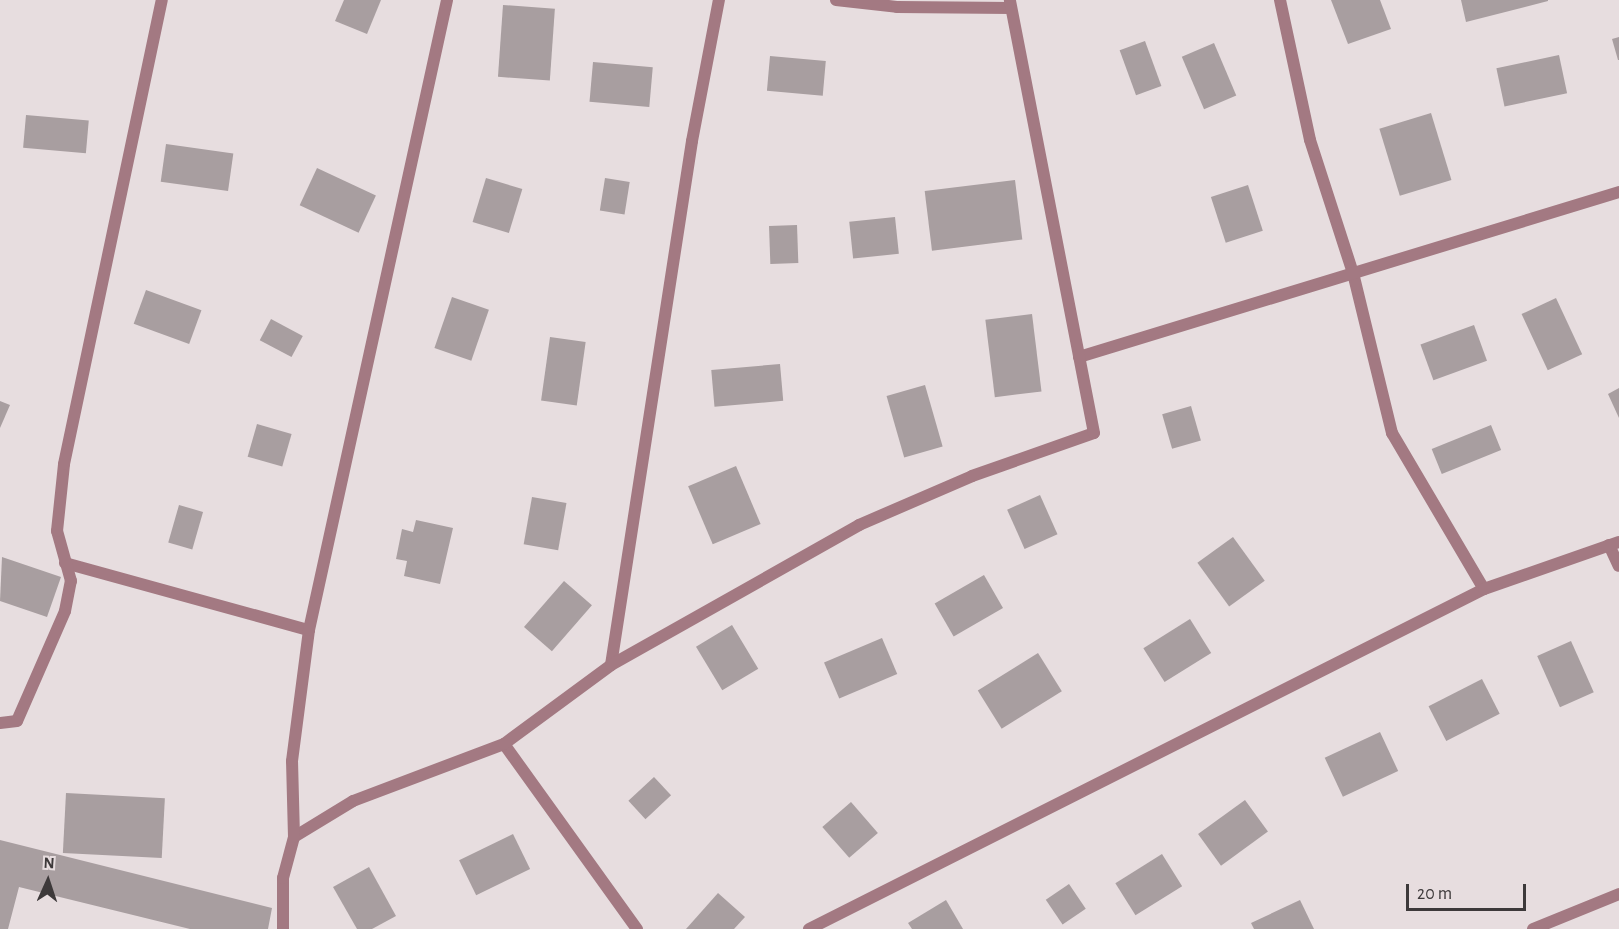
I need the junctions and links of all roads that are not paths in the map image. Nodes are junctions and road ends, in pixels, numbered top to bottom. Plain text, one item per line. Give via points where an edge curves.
1 (162, 0) edge
2 (447, 0) edge
3 (719, 0) edge
4 (836, 0) edge
5 (1280, 0) edge
6 (1011, 4) edge
7 (1619, 192) edge
8 (1353, 273) junction
9 (1079, 357) junction
10 (1614, 543) edge
11 (65, 563) junction
12 (1619, 566) edge
13 (1484, 590) junction
14 (309, 630) junction
15 (611, 665) junction
16 (0, 723) edge
17 (504, 744) junction
18 (294, 837) junction
19 (1619, 894) edge
20 (286, 927) edge
21 (638, 929) edge
22 (809, 929) edge
23 (1533, 929) edge

1 - 11 street via 64,464 57,531
2 - 14 street
3 - 15 street via 692,141
4 - 6 street via 897,7
5 - 8 street via 1310,140
6 - 9 street
7 - 8 street
8 - 9 street
8 - 13 street via 1392,433
9 - 15 street via 1094,433 972,476 859,525
10 - 12 street
10 - 13 street
11 - 14 street
11 - 16 street via 71,581 65,611 17,721
13 - 22 street
14 - 18 street via 292,761
15 - 17 street
17 - 18 street via 353,801
17 - 21 street
18 - 20 street via 283,878
19 - 23 street

